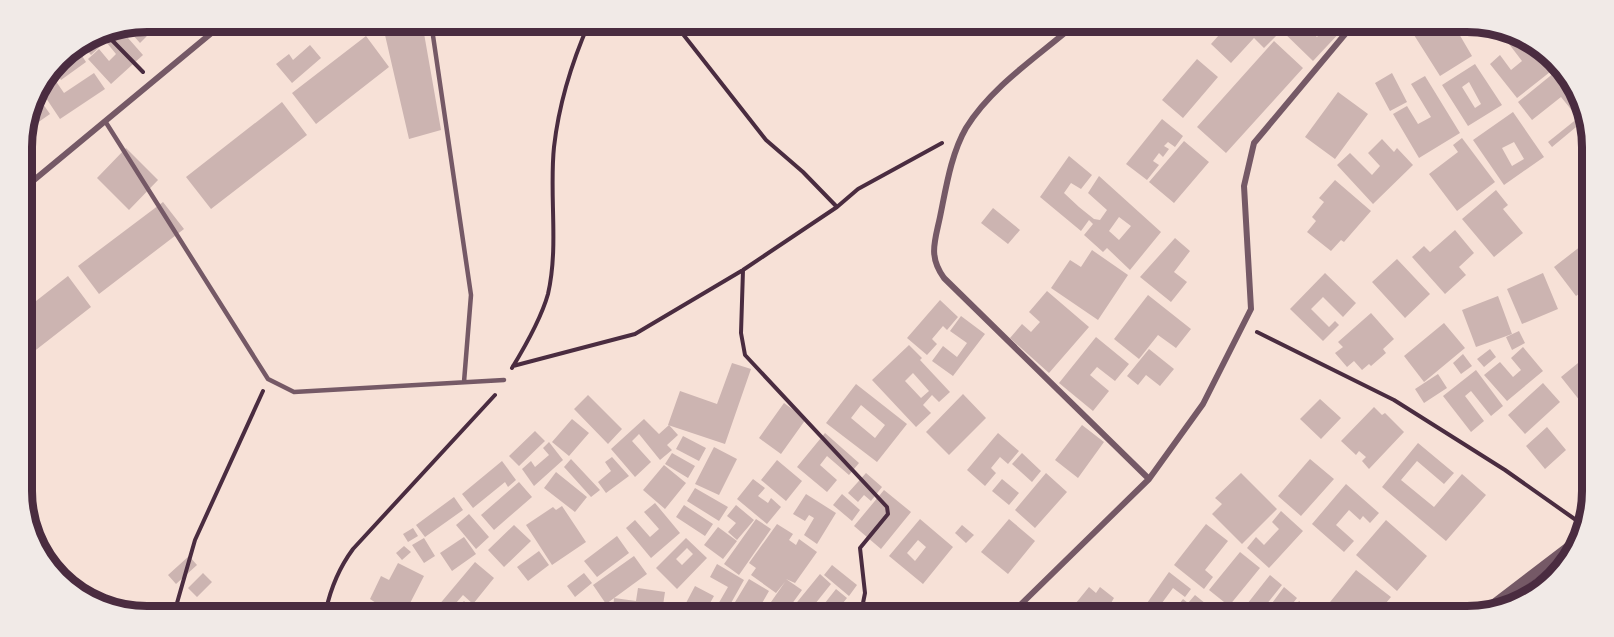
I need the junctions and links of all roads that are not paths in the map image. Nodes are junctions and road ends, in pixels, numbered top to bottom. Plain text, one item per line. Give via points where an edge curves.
1 (212, 32) edge
2 (432, 32) edge
3 (1066, 32) edge
4 (1347, 32) edge
5 (105, 121) junction
6 (32, 182) edge
7 (504, 380) road end
8 (464, 382) junction
9 (1149, 479) junction
10 (1566, 549) edge
11 (1497, 602) edge
12 (1020, 605) edge

1 - 5 street
2 - 8 lane via 471,295
3 - 9 street via 986,101 966,129 947,185 933,252 934,265
4 - 9 street via 1254,143 1245,186 1251,309 1203,404
5 - 6 street
5 - 8 lane via 268,379 294,392
7 - 8 lane
9 - 12 street
10 - 11 street

